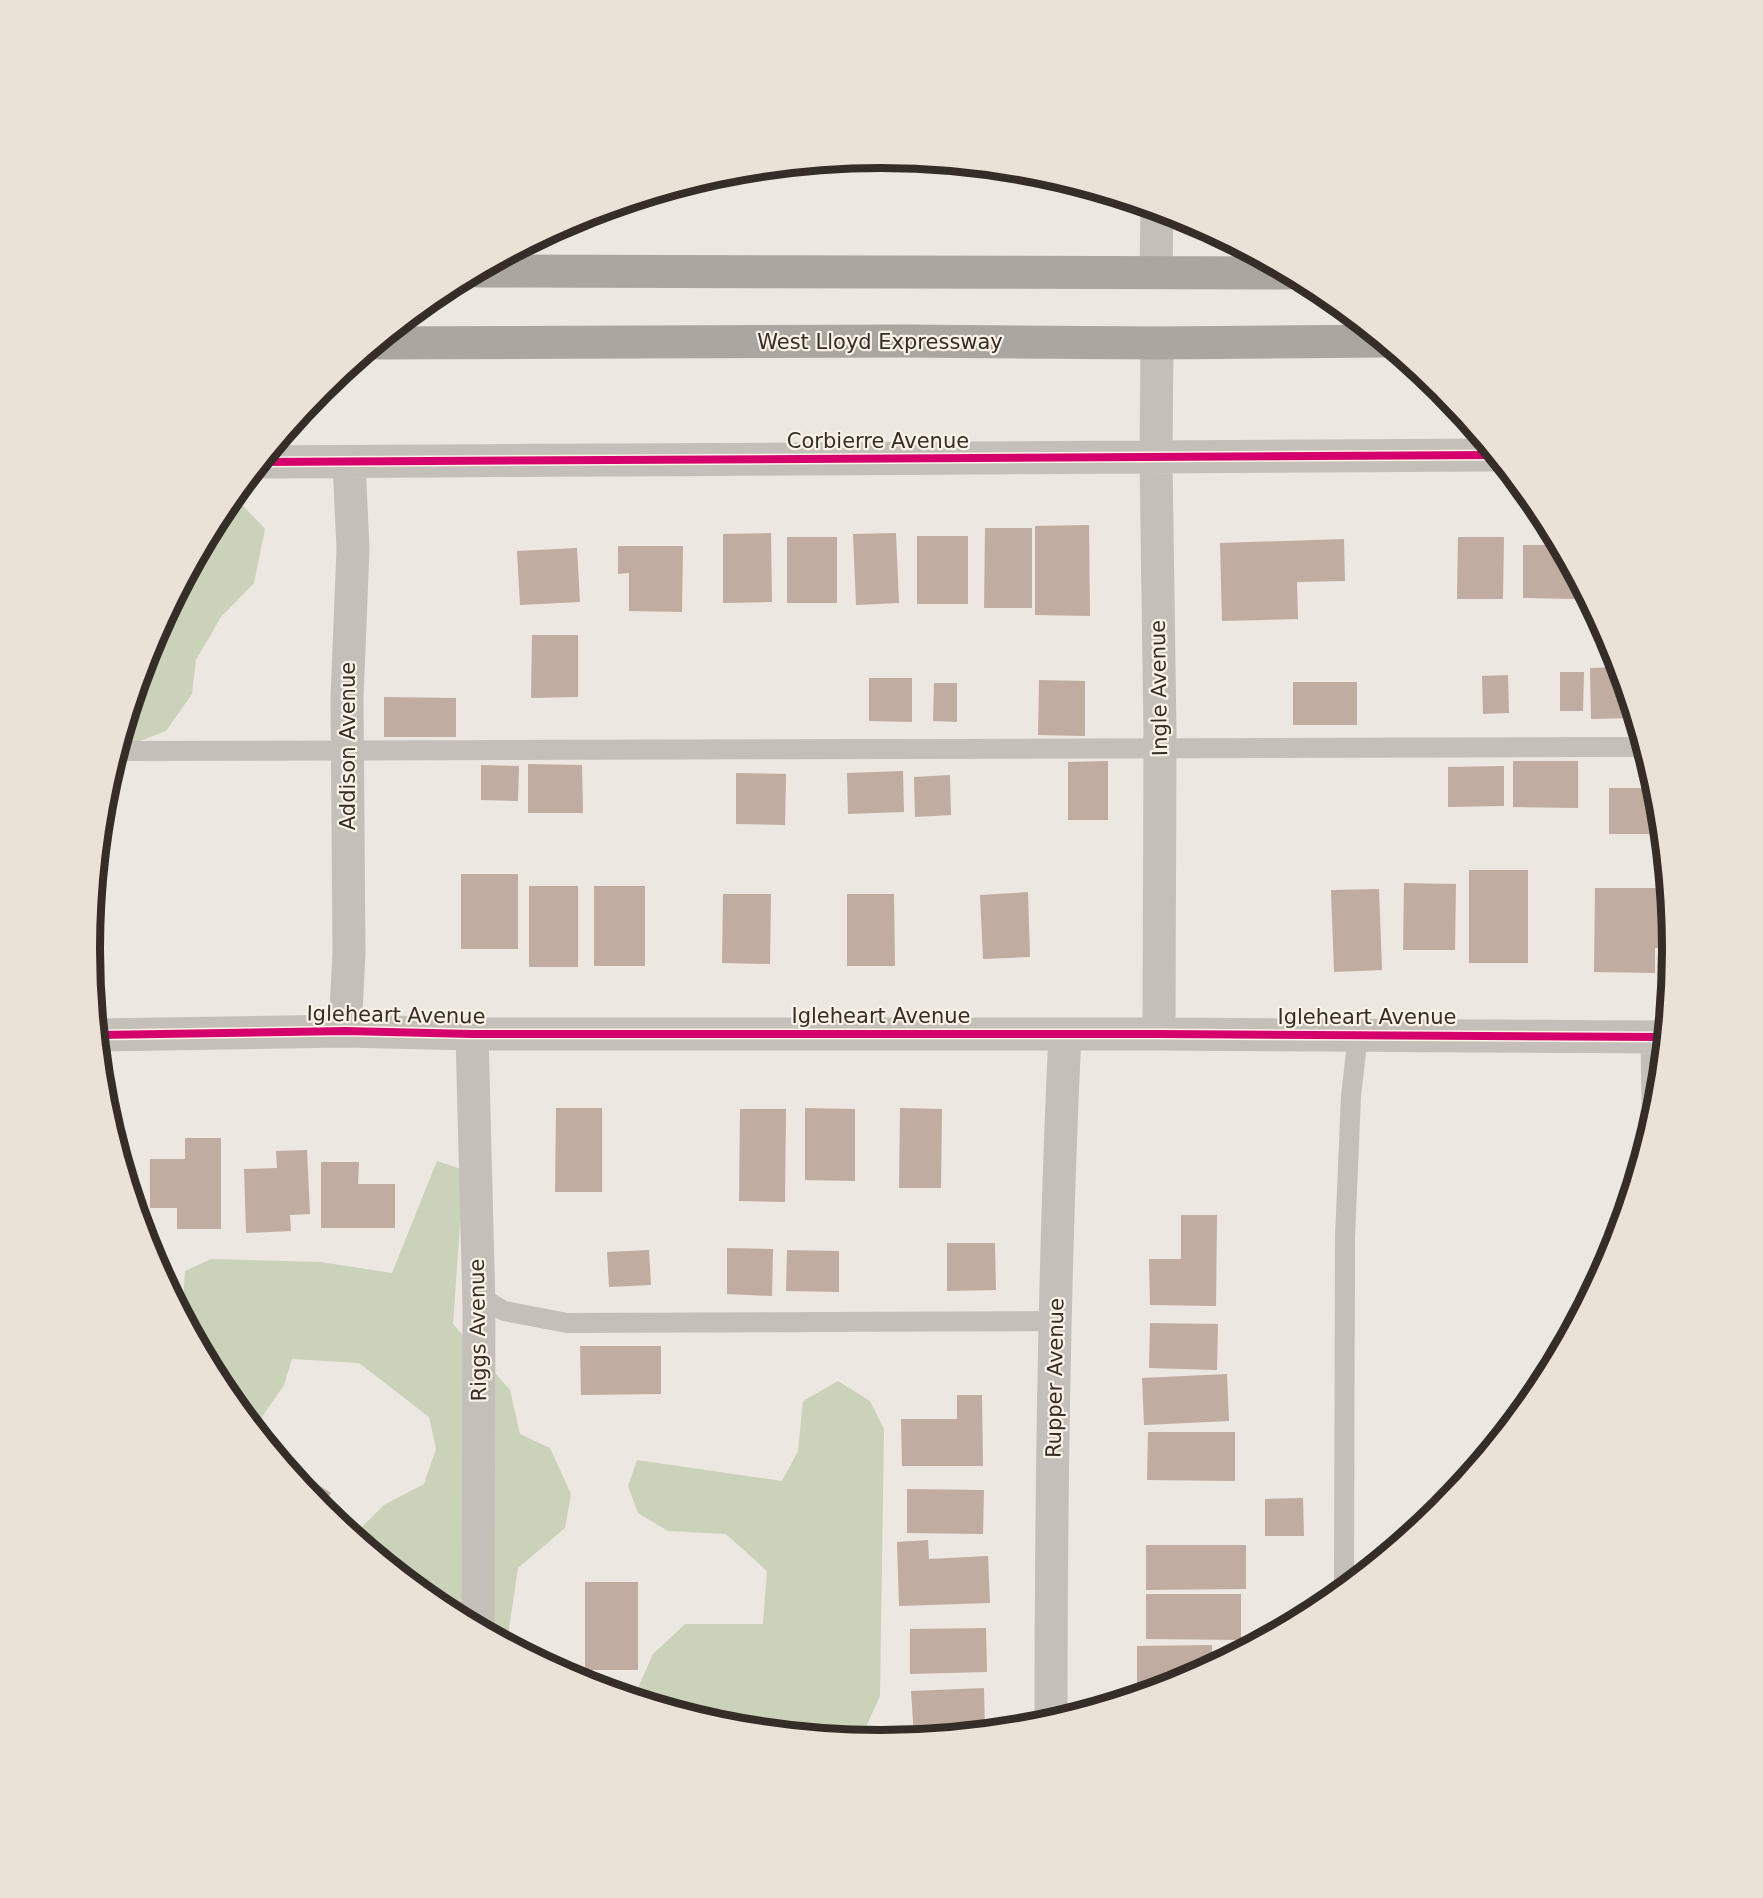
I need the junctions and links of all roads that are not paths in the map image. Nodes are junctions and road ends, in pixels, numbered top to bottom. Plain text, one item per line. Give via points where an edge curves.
1 (1157, 218) edge
2 (495, 271) edge
3 (1156, 272) junction
4 (1272, 273) edge
5 (1371, 341) edge
6 (390, 343) edge
7 (1157, 343) junction
8 (1485, 454) edge
9 (1156, 458) junction
10 (272, 462) edge
11 (350, 462) junction
12 (1636, 747) edge
13 (1160, 749) junction
14 (126, 751) edge
15 (347, 751) junction
16 (345, 1031) junction
17 (472, 1034) junction
18 (1159, 1034) junction
19 (105, 1035) edge
20 (1065, 1035) junction
21 (1358, 1035) junction
22 (1657, 1037) edge
23 (478, 1296) junction
24 (1056, 1322) junction
25 (1344, 1578) edge
26 (478, 1617) edge
27 (1051, 1711) edge

1 - 3 street
2 - 3 highway
3 - 4 highway
5 - 7 highway, West Lloyd Expressway
6 - 7 highway, West Lloyd Expressway
7 - 9 street, Ingle Avenue
8 - 9 street, Corbierre Avenue
9 - 11 street, Corbierre Avenue
9 - 13 street, Ingle Avenue
10 - 11 street, Corbierre Avenue
11 - 15 street, Addison Avenue via 353,549
12 - 13 lane
13 - 15 lane
13 - 18 street, Ingle Avenue
14 - 15 lane
15 - 16 street, Addison Avenue via 349,953
16 - 17 street, Igleheart Avenue
16 - 19 street, Igleheart Avenue
17 - 20 street, Igleheart Avenue
17 - 23 street, Riggs Avenue
18 - 20 street, Igleheart Avenue
18 - 21 street, Igleheart Avenue
20 - 24 street, Rupper Avenue
21 - 22 street, Igleheart Avenue
21 - 25 lane via 1351,1096 1346,1237
23 - 24 lane via 504,1311 567,1323
23 - 26 street, Riggs Avenue
24 - 27 street, Rupper Avenue

